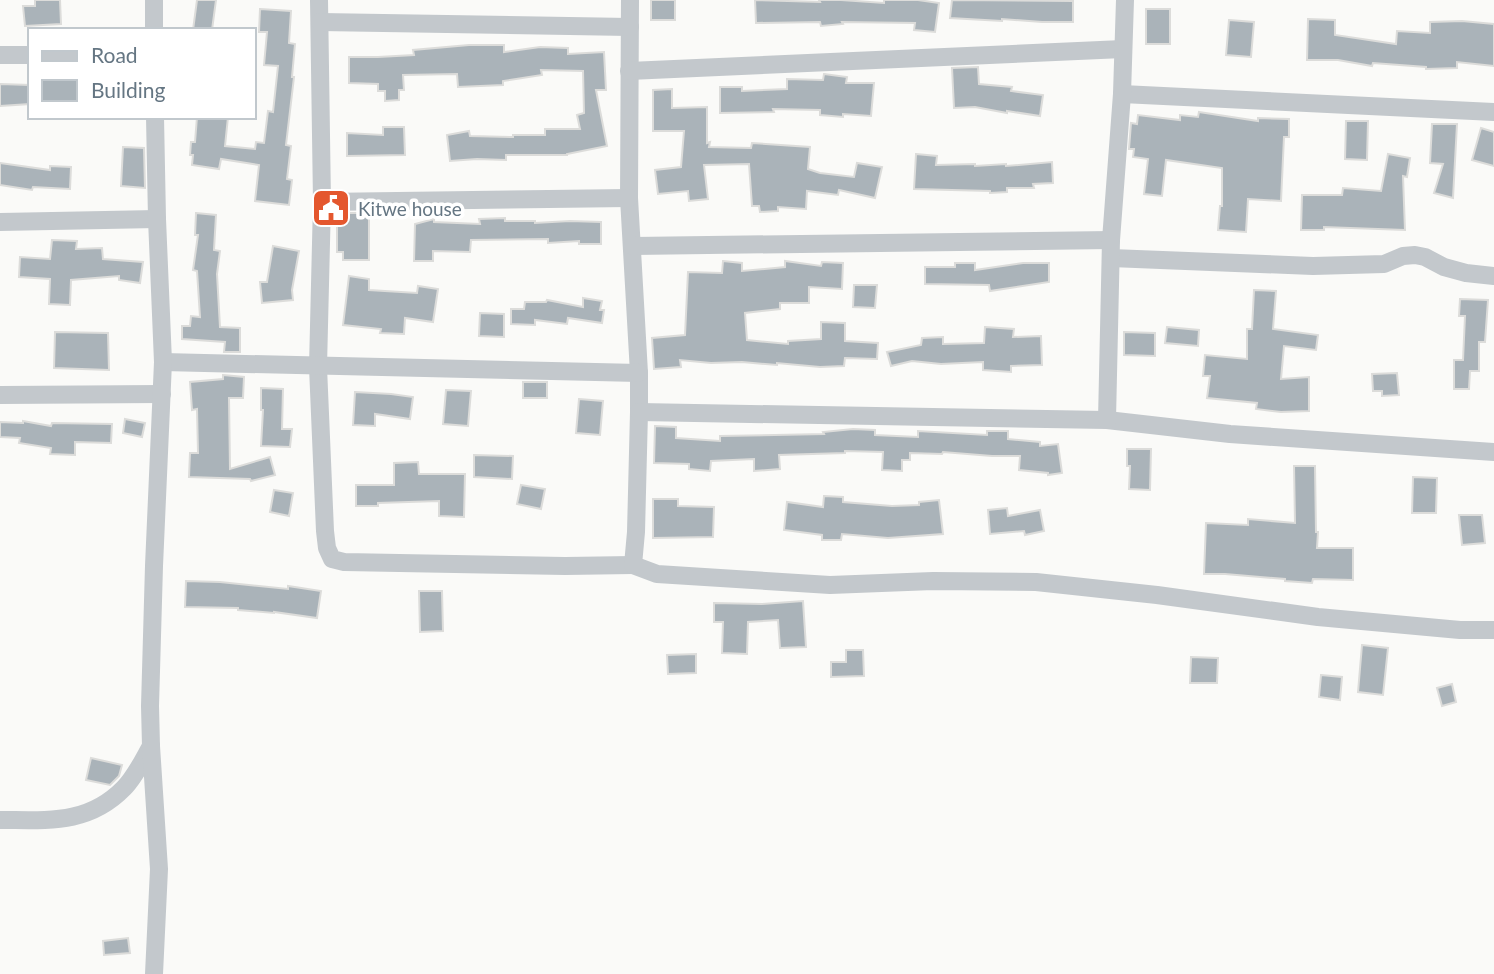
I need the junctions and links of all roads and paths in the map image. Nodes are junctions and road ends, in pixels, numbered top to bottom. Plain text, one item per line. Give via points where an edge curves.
1 (154, 0) edge
2 (319, 0) edge
3 (630, 0) edge
4 (1125, 0) edge
5 (320, 22) junction
6 (630, 27) junction
7 (154, 28) edge
8 (1123, 49) junction
9 (0, 55) edge
10 (28, 55) edge
11 (629, 71) junction
12 (1122, 94) junction
13 (1494, 112) edge
14 (155, 119) edge
15 (629, 198) junction
16 (322, 202) junction
17 (157, 219) junction
18 (0, 222) edge
19 (1111, 240) junction
20 (632, 246) junction
21 (1111, 258) junction
22 (1494, 276) edge
23 (163, 362) junction
24 (318, 367) junction
25 (639, 373) junction
26 (162, 394) junction
27 (0, 395) edge
28 (639, 412) junction
29 (1107, 421) junction
30 (1494, 452) edge
31 (633, 565) junction
32 (1494, 629) edge
33 (151, 746) junction
34 (0, 820) edge
35 (154, 974) edge

1 - 7 street
2 - 5 street
3 - 6 street
4 - 8 street
5 - 6 street
5 - 16 street
6 - 11 street
8 - 11 street
8 - 12 street
9 - 10 street
11 - 15 street
12 - 13 street
12 - 19 street
14 - 17 street
15 - 16 street
15 - 20 street
16 - 24 street
17 - 18 street
17 - 23 street
19 - 20 street
19 - 21 street
20 - 25 street
21 - 22 street via 1313,266 1384,264 1415,255 1466,274
21 - 29 street
23 - 24 street
23 - 26 street
24 - 25 street
24 - 31 street via 325,531 332,559
25 - 28 street
26 - 27 street
26 - 33 street
28 - 29 street
28 - 31 street
29 - 30 street
31 - 32 street via 657,574 830,585 1036,582 1318,617
33 - 34 street via 126,786 107,804 56,820
33 - 35 street via 159,869

